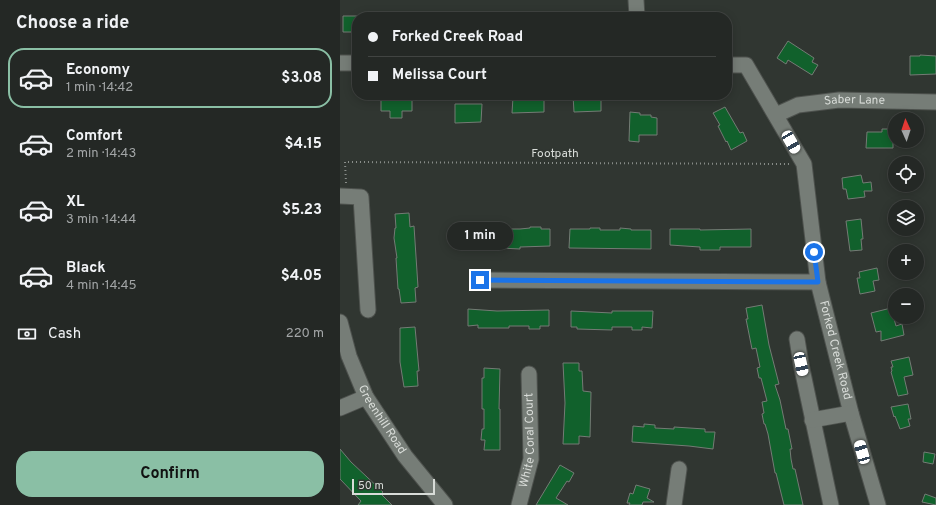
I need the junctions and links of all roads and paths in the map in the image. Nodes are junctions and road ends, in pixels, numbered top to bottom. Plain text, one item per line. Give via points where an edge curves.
1 (636, 0) edge
2 (637, 12) edge
3 (340, 63) edge
4 (352, 63) edge
5 (732, 65) edge
6 (936, 102) edge
7 (776, 115) junction
8 (789, 164) dead end
9 (343, 191) edge
10 (480, 280) dead end
11 (818, 282) junction
12 (368, 310) dead end
13 (341, 328) edge
14 (797, 339) dead end
15 (529, 374) dead end
16 (366, 397) junction
17 (340, 408) edge
18 (851, 413) junction
19 (812, 420) junction
20 (679, 469) dead end
21 (442, 504) edge
22 (519, 505) edge
23 (674, 505) edge
24 (831, 505) edge
25 (878, 505) edge

1 - 2 street
3 - 4 street
5 - 7 street, Forked Creek Road via 746,65
6 - 7 street, Saber Lane via 839,100 798,105
7 - 11 street, Forked Creek Road via 804,164
8 - 9 path, Footpath via 346,162
9 - 12 street via 361,197
10 - 11 street
11 - 18 street, Forked Creek Road
13 - 16 street, Greenhill Road via 349,356
14 - 19 street
15 - 22 street, White Coral Court via 531,459
16 - 17 street
16 - 21 street, Greenhill Road via 405,456
18 - 19 street
18 - 25 street, Forked Creek Road
19 - 24 street
20 - 23 street

